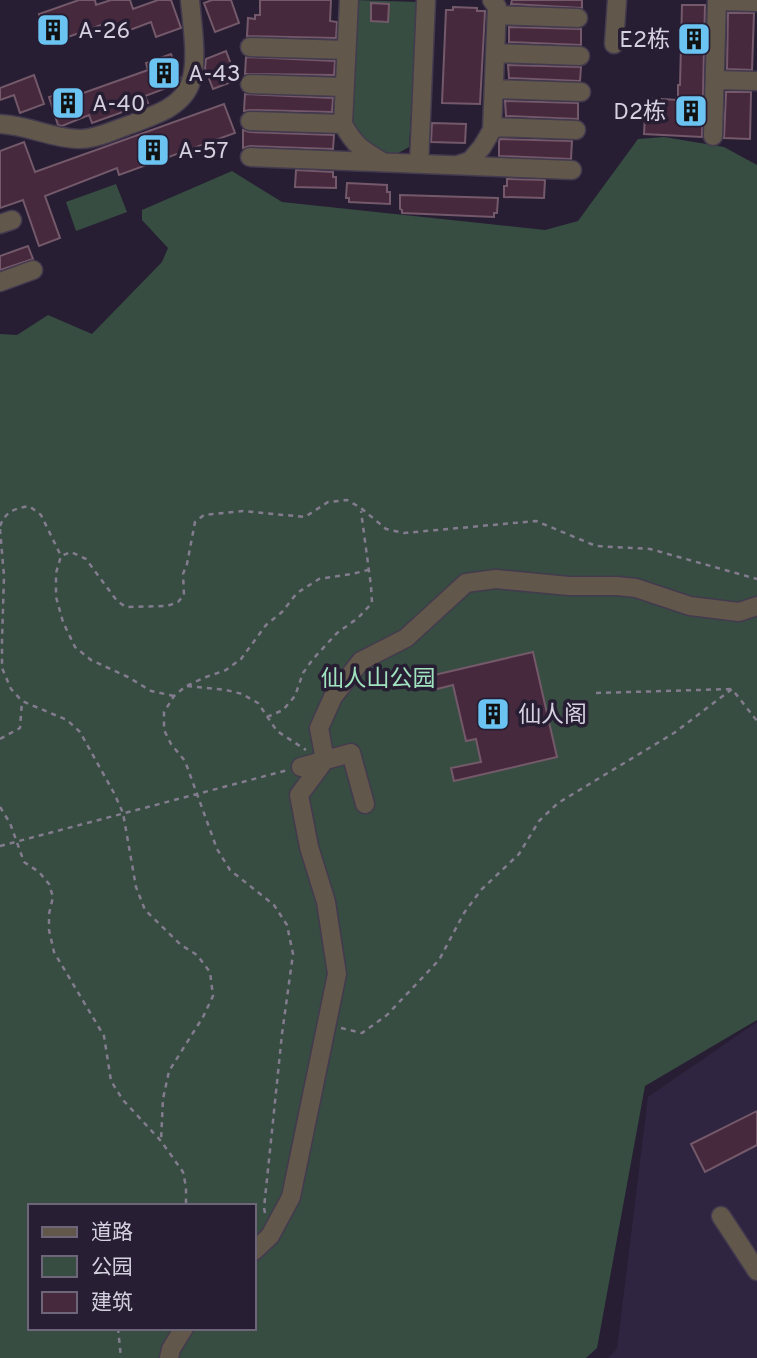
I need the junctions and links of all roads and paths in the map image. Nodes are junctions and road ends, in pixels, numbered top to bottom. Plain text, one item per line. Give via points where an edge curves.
1 (190, 0) edge
2 (349, 0) edge
3 (426, 0) edge
4 (617, 0) edge
5 (717, 0) edge
6 (757, 2) edge
7 (495, 7) edge
8 (578, 18) dead end
9 (614, 44) dead end
10 (250, 47) dead end
11 (346, 50) junction
12 (495, 52) junction
13 (580, 56) dead end
14 (715, 80) junction
15 (757, 81) edge
16 (250, 84) dead end
17 (344, 87) junction
18 (494, 89) junction
19 (581, 92) dead end
20 (250, 121) dead end
21 (0, 124) edge
22 (342, 124) junction
23 (492, 127) junction
24 (576, 130) dead end
25 (713, 136) dead end
26 (250, 157) dead end
27 (385, 163) junction
28 (419, 164) junction
29 (455, 166) junction
30 (572, 170) dead end
31 (33, 270) dead end
32 (0, 282) edge
33 (361, 508) junction
34 (0, 527) edge
35 (61, 556) junction
36 (368, 570) junction
37 (757, 579) edge
38 (757, 606) edge
39 (186, 686) junction
40 (732, 689) junction
41 (596, 693) dead end
42 (174, 696) junction
43 (22, 701) junction
44 (267, 718) junction
45 (757, 721) edge
46 (0, 739) edge
47 (325, 760) junction
48 (301, 767) joint
49 (196, 794) junction
50 (365, 804) dead end
51 (0, 807) edge
52 (123, 813) junction
53 (17, 842) junction
54 (0, 846) edge
55 (328, 1025) junction
56 (162, 1140) junction
57 (186, 1204) edge
58 (721, 1216) dead end
59 (270, 1237) junction
60 (256, 1249) edge
61 (757, 1270) edge
62 (118, 1330) edge
63 (183, 1330) edge
64 (121, 1358) edge
65 (169, 1358) edge

1 - 21 lane via 192,81 167,109 80,139
2 - 11 lane
3 - 28 lane
4 - 9 lane
5 - 6 lane
5 - 14 lane
7 - 8 lane
7 - 12 lane
10 - 11 lane
11 - 17 lane
12 - 13 lane
12 - 18 lane
14 - 15 lane
14 - 25 lane
16 - 17 lane
17 - 22 lane
18 - 19 lane
18 - 23 lane
20 - 22 lane
22 - 27 lane via 351,140
23 - 24 lane
23 - 29 lane via 470,161
26 - 27 lane
27 - 28 lane
28 - 29 lane
29 - 30 lane
31 - 32 lane
33 - 35 path via 347,500 328,502 304,517 243,511 204,515 195,522 183,575 184,595 167,606 126,607 86,559 71,552
33 - 36 path
33 - 37 path via 386,529 404,533 536,521 596,546 650,549
34 - 35 path via 4,516 29,506 41,515
34 - 43 path via 2,668
35 - 42 path via 56,597 75,647 151,691
36 - 39 path via 319,579 297,593 241,659
36 - 44 path via 372,603 313,659 283,710
38 - 47 lane via 739,612 690,606 617,586 496,579 466,583 407,638 361,661 333,697 319,728
39 - 42 path
39 - 44 path via 242,694 258,703
40 - 41 path
40 - 45 path
40 - 55 path via 674,733 548,812 519,853 464,913 439,960 387,1015 362,1034
42 - 49 path via 164,712 164,730 185,761
43 - 46 path via 20,728
43 - 52 path via 66,720 80,732
44 - 47 path via 276,731
47 - 48 lane
47 - 50 lane via 351,753
47 - 55 lane via 299,795 326,902 337,975
48 - 49 path
49 - 52 path
49 - 59 path via 217,849 230,870 274,905 287,925 293,954 264,1208
51 - 53 path
52 - 53 path
52 - 56 path via 136,887 145,910 197,955 210,972 213,996 169,1072
53 - 54 path
53 - 56 path via 24,862 49,884 54,952 104,1036 111,1081
55 - 59 lane via 291,1198
56 - 57 path via 183,1172
58 - 61 lane
59 - 60 lane
62 - 64 path
63 - 65 lane

